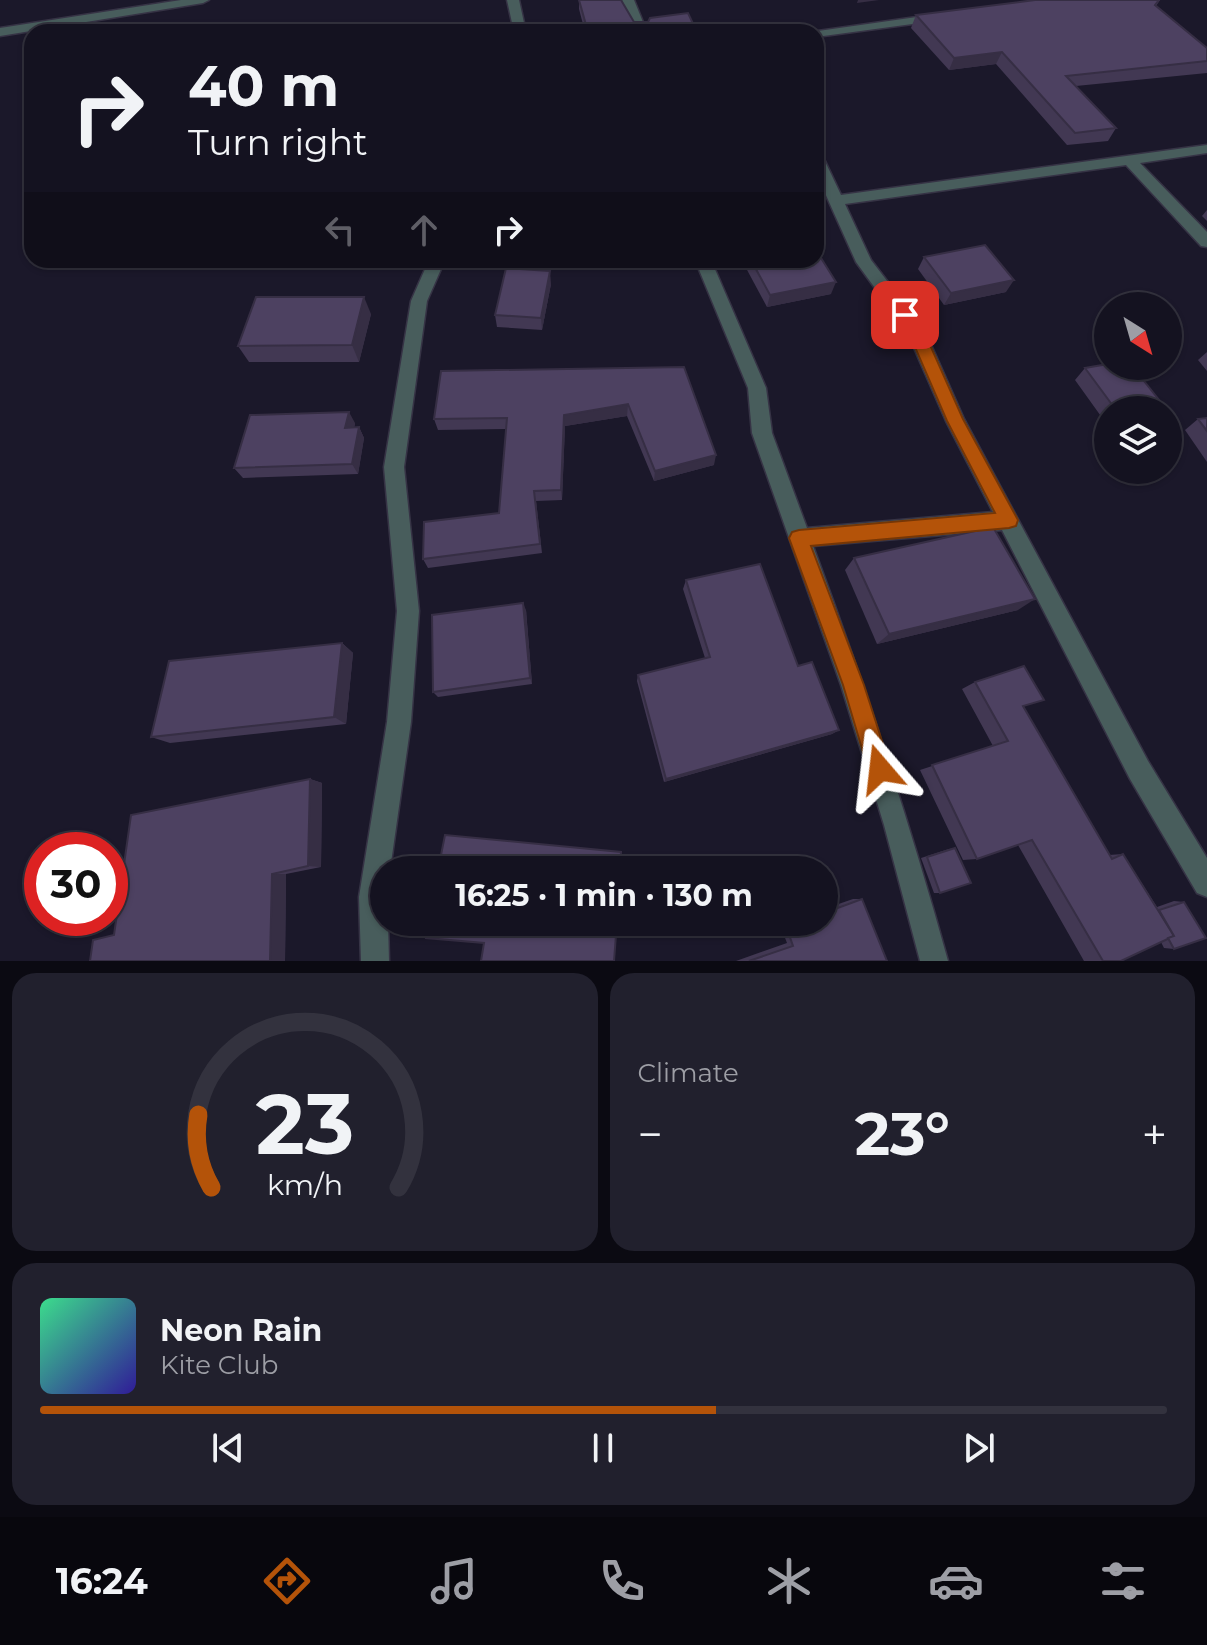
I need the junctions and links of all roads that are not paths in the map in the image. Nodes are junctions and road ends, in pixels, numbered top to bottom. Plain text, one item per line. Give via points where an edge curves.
1 (203, 0) edge
2 (513, 0) edge
3 (628, 0) edge
4 (957, 15) edge
5 (51, 24) edge
6 (518, 24) edge
7 (638, 24) edge
8 (24, 28) edge
9 (0, 32) edge
10 (824, 32) edge
11 (1207, 149) edge
12 (1131, 162) junction
13 (824, 177) edge
14 (834, 201) junction
15 (1207, 242) edge
16 (433, 268) edge
17 (706, 268) edge
18 (1009, 520) junction
19 (799, 538) junction
20 (1207, 883) edge
21 (375, 961) edge
22 (934, 961) edge

1 - 5 street
2 - 6 street
3 - 7 street
4 - 10 street
8 - 9 street
11 - 12 street
12 - 14 street
12 - 15 street
13 - 14 street
14 - 18 street via 864,262 915,329 955,421
16 - 21 street via 419,301 394,467 408,611 399,722 373,897
17 - 19 street via 757,388 762,433
18 - 19 street
18 - 20 street via 1139,770
19 - 22 street via 853,685

